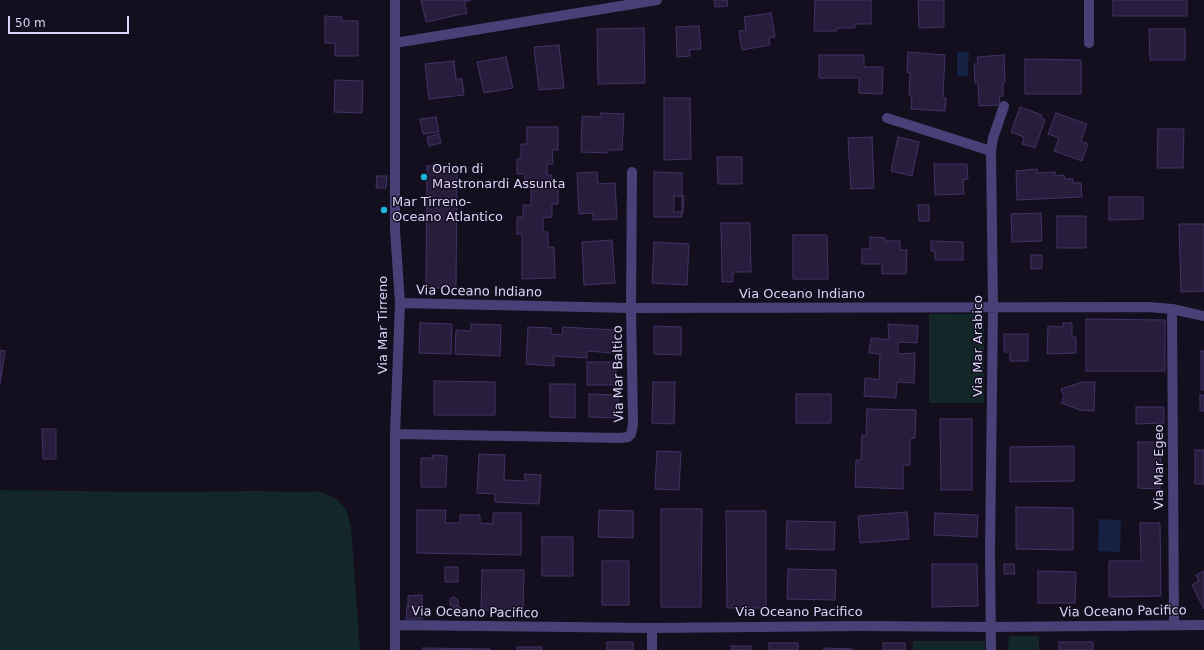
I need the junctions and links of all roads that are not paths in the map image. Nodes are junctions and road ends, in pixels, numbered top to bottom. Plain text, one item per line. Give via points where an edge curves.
1 (395, 0) edge
2 (657, 0) edge
3 (1089, 0) edge
4 (395, 43) junction
5 (1089, 43) dead end
6 (1004, 106) dead end
7 (886, 118) dead end
8 (991, 152) junction
9 (632, 172) dead end
10 (400, 303) junction
11 (631, 308) junction
12 (993, 308) junction
13 (1172, 309) junction
14 (1204, 316) edge
15 (396, 434) junction
16 (1174, 624) junction
17 (395, 625) junction
18 (1204, 625) edge
19 (991, 627) junction
20 (652, 628) junction
21 (395, 650) edge
22 (652, 650) edge
23 (991, 650) edge

1 - 4 street, Via Mar Tirreno
2 - 4 street
3 - 5 street
4 - 10 street, Via Mar Tirreno via 395,230
6 - 8 street, Via Mar Arabico
7 - 8 street
8 - 12 street, Via Mar Arabico
9 - 11 street, Via Mar Baltico
10 - 11 street, Via Oceano Indiano
10 - 15 street, Via Mar Tirreno
11 - 12 street, Via Oceano Indiano
11 - 15 street, Via Mar Baltico via 633,429 628,437
12 - 13 street, Via Oceano Indiano
12 - 19 street, Via Mar Arabico
13 - 14 street, Via Oceano Indiano
13 - 16 street, Via Mar Egeo
15 - 17 street, Via Mar Tirreno
16 - 18 street, Via Oceano Pacifico
16 - 19 street, Via Oceano Pacifico
17 - 20 street, Via Oceano Pacifico
17 - 21 street, Via Mar Tirreno
19 - 20 street, Via Oceano Pacifico
19 - 23 street, Via Mar Arabico
20 - 22 street

